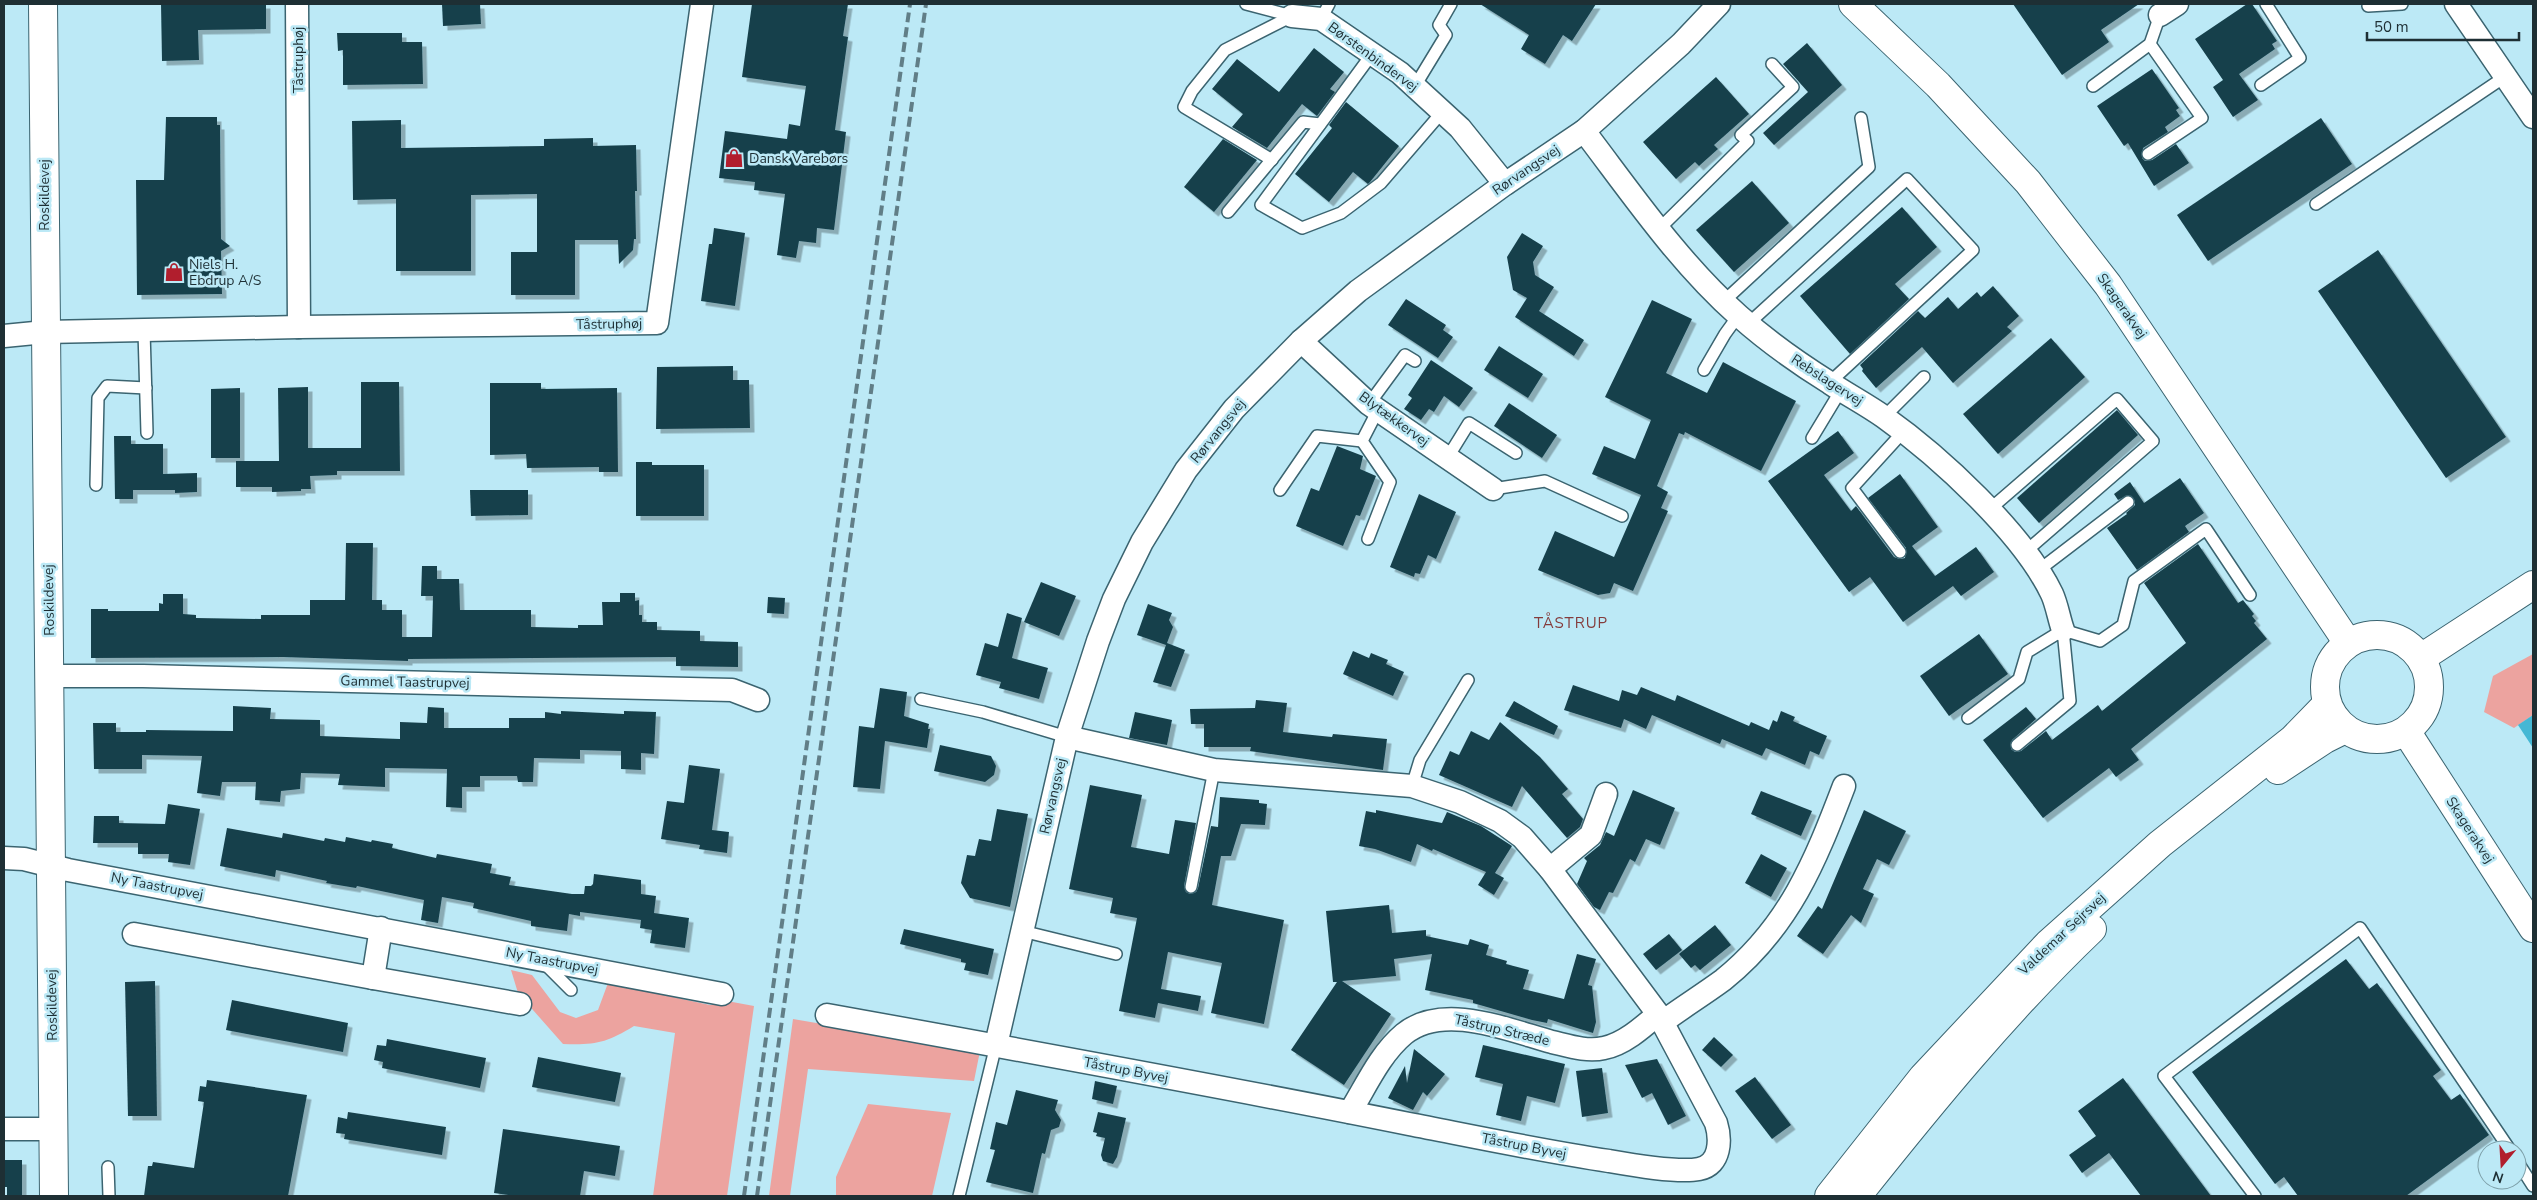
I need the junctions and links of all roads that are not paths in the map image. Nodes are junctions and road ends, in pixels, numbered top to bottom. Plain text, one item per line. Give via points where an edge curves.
1 (43, 4) edge
2 (297, 4) edge
3 (702, 4) edge
4 (1246, 4) edge
5 (1450, 4) edge
6 (1719, 4) edge
7 (1853, 4) edge
8 (2266, 4) edge
9 (2402, 4) edge
10 (2456, 4) edge
11 (2368, 6) dead end
12 (2168, 9) edge
13 (1291, 10) edge
14 (1325, 11) edge
15 (2150, 44) junction
16 (1372, 54) junction
17 (1772, 64) dead end
18 (2506, 76) junction
19 (2261, 85) dead end
20 (1416, 86) junction
21 (2093, 86) dead end
22 (1443, 111) junction
23 (2533, 117) edge
24 (1860, 118) dead end
25 (1320, 124) junction
26 (1584, 131) junction
27 (2148, 154) dead end
28 (1272, 160) junction
29 (1505, 184) junction
30 (2316, 204) dead end
31 (1228, 212) dead end
32 (1660, 230) junction
33 (1736, 314) junction
34 (299, 327) junction
35 (144, 330) junction
36 (45, 332) junction
37 (4, 336) edge
38 (1301, 341) junction
39 (1415, 361) dead end
40 (1704, 370) dead end
41 (1924, 377) dead end
42 (1835, 387) junction
43 (146, 388) junction
44 (1374, 407) junction
45 (1884, 416) junction
46 (147, 432) dead end
47 (1903, 432) junction
48 (1812, 438) dead end
49 (1362, 441) junction
50 (1516, 453) dead end
51 (1448, 457) junction
52 (96, 485) dead end
53 (1492, 489) joint
54 (1280, 490) dead end
55 (2128, 502) dead end
56 (1989, 510) junction
57 (1622, 516) dead end
58 (1368, 539) dead end
59 (1900, 552) dead end
60 (2025, 552) junction
61 (2039, 570) junction
62 (2533, 585) edge
63 (2250, 594) dead end
64 (2062, 630) junction
65 (2348, 642) junction
66 (2421, 658) junction
67 (51, 676) junction
68 (1468, 680) dead end
69 (921, 699) dead end
70 (758, 700) dead end
71 (2327, 704) junction
72 (1968, 718) dead end
73 (2345, 729) junction
74 (2406, 731) junction
75 (1067, 737) junction
76 (2017, 745) dead end
77 (1214, 770) junction
78 (1412, 786) junction
79 (1844, 786) dead end
80 (1606, 794) dead end
81 (4, 858) edge
82 (50, 865) junction
83 (1550, 869) junction
84 (1191, 887) dead end
85 (381, 928) junction
86 (2533, 928) edge
87 (1022, 931) junction
88 (134, 934) dead end
89 (1116, 954) dead end
90 (539, 958) junction
91 (373, 978) junction
92 (571, 990) dead end
93 (722, 994) dead end
94 (520, 1004) dead end
95 (827, 1015) dead end
96 (1661, 1018) junction
97 (996, 1045) junction
98 (1350, 1112) junction
99 (4, 1129) edge
100 (53, 1130) junction
101 (2503, 1140) edge
102 (108, 1166) dead end
103 (54, 1196) edge
104 (109, 1196) edge
105 (959, 1196) edge
106 (1829, 1196) edge
107 (1857, 1196) edge
108 (2255, 1196) edge

1 - 36 street, Roskildevej
2 - 34 street, Tåstruphøj
3 - 34 street, Tåstruphøj via 656,324
4 - 13 lane
5 - 20 lane via 1439,25 1446,35
6 - 26 street, Rørvangsvej via 1681,44
7 - 65 street, Skagerakvej via 1938,85 2028,182 2108,284
8 - 19 lane via 2300,58
9 - 11 lane
10 - 18 street
12 - 15 lane
13 - 14 street, Børstenbindervej
13 - 28 lane via 1225,50 1192,91 1184,107
14 - 16 street, Børstenbindervej
15 - 21 lane
15 - 27 lane via 2202,118
16 - 20 street, Børstenbindervej
16 - 25 lane
17 - 32 lane via 1793,87 1741,135 1748,142
18 - 23 street
18 - 30 lane
20 - 22 street, Børstenbindervej
22 - 25 lane via 1381,183 1341,213 1302,228 1261,204
22 - 29 street, Børstenbindervej
24 - 33 lane via 1869,167
25 - 28 lane via 1303,122
26 - 29 street, Rørvangsvej
26 - 32 street, Rebslagervej
28 - 31 lane
29 - 38 street, Rørvangsvej via 1358,291
32 - 33 street, Rebslagervej
33 - 40 lane
33 - 42 street, Rebslagervej
33 - 42 lane via 1907,179 1973,250
34 - 35 street, Tåstruphøj
35 - 36 street, Tåstruphøj
35 - 43 lane
36 - 37 street, Tåstruphøj
36 - 67 street, Roskildevej
38 - 44 street, Blytækkervej
38 - 75 street, Rørvangsvej via 1228,417 1186,470 1142,542 1114,599
39 - 44 lane via 1405,355
41 - 45 lane
42 - 45 street, Rebslagervej
42 - 48 lane
43 - 46 lane
43 - 52 lane via 107,386 98,398
44 - 49 lane
44 - 51 street, Blytækkervej
45 - 47 street, Rebslagervej
47 - 56 street, Rebslagervej
47 - 59 lane via 1852,488
49 - 54 lane via 1317,436
49 - 58 lane via 1390,482
50 - 51 lane via 1469,424
51 - 53 street, Blytækkervej
53 - 57 lane via 1545,481
55 - 61 lane
56 - 60 street, Rebslagervej
56 - 60 lane via 2117,399 2153,441
60 - 61 street, Rebslagervej
61 - 64 street, Rebslagervej via 2053,596
62 - 66 street
63 - 64 lane via 2206,529 2134,581 2123,625 2100,641
64 - 72 lane via 2027,652 2019,679
64 - 76 lane via 2070,701
65 - 66 street via 2367,635 2383,634 2411,646
65 - 71 street via 2332,659 2324,681
66 - 74 street via 2429,676 2429,696 2422,715
67 - 70 street, Gammel Taastrupvej via 732,690
67 - 82 street, Roskildevej
68 - 78 lane via 1420,760
69 - 75 lane via 983,712
71 - 73 street
71 - 106 street, Valdemar Sejrsvej via 2293,738 2160,844 2048,944 1923,1077
73 - 74 street via 2375,740 2391,738
73 - 107 street, Valdemar Sejrsvej via 2247,792 2153,870 2064,955 1941,1090
74 - 86 street, Skagerakvej
75 - 77 street, Tåstrup Byvej
75 - 87 street, Rørvangsvej
77 - 78 street, Tåstrup Byvej
77 - 84 lane
78 - 83 street, Tåstrup Byvej via 1500,820 1522,837
79 - 96 street, Tåstrup Stræde via 1813,866 1775,927 1723,979
80 - 83 street via 1591,835
81 - 82 street, Ny Taastrupvej
82 - 85 street, Ny Taastrupvej
82 - 100 street, Roskildevej
83 - 96 street, Tåstrup Byvej
85 - 90 street, Ny Taastrupvej
85 - 91 street
87 - 89 lane
87 - 97 street, Rørvangsvej
88 - 91 street
90 - 92 lane
90 - 93 street, Ny Taastrupvej
91 - 94 street
95 - 97 street, Tåstrup Byvej
96 - 98 street, Tåstrup Stræde via 1618,1043 1591,1050 1461,1018 1435,1019 1419,1024 1395,1043
96 - 98 street, Tåstrup Byvej via 1719,1131 1717,1154 1709,1164 1697,1170 1644,1167 1538,1150
97 - 98 street, Tåstrup Byvej
97 - 105 lane
99 - 100 street
100 - 103 street, Roskildevej
101 - 108 lane via 2360,928 2164,1076
102 - 104 lane

